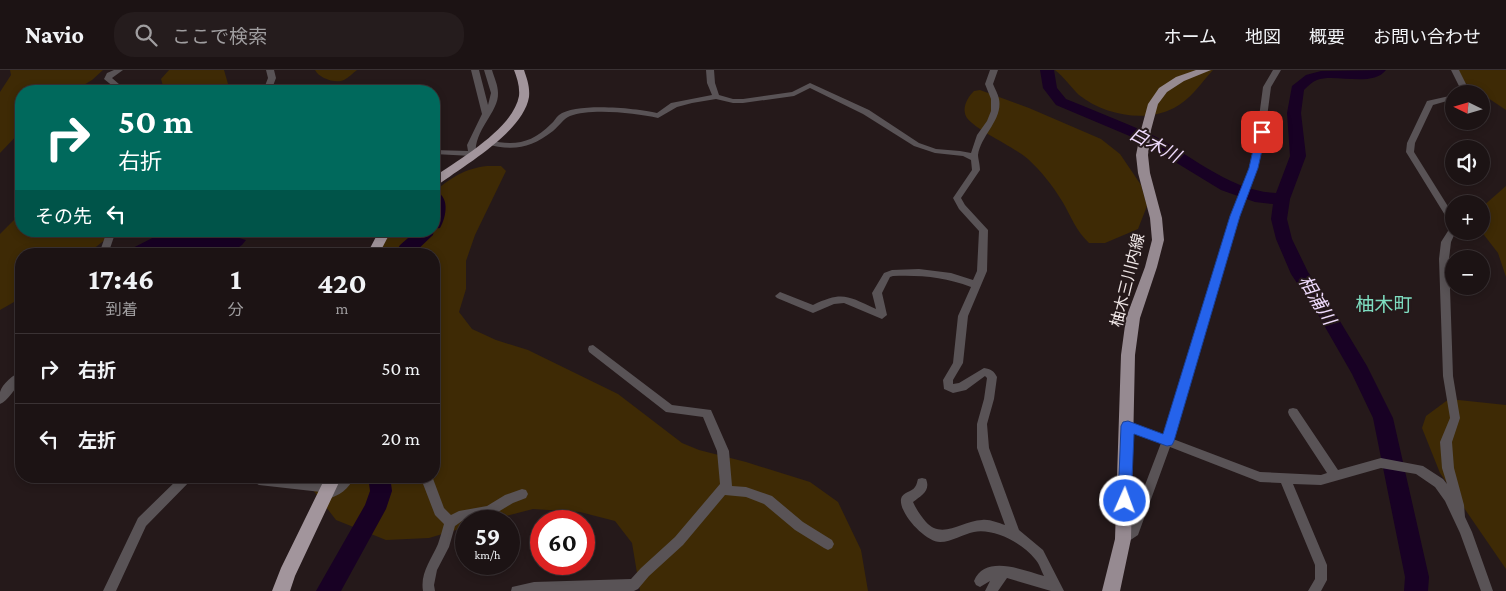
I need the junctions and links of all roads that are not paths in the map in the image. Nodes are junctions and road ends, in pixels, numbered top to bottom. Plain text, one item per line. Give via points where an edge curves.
1 (119, 70) edge
2 (270, 70) edge
3 (475, 70) edge
4 (488, 70) edge
5 (519, 70) edge
6 (710, 70) edge
7 (994, 70) edge
8 (1206, 70) edge
9 (1278, 70) edge
10 (1455, 70) edge
11 (116, 85) edge
12 (269, 85) edge
13 (1464, 85) edge
14 (716, 97) junction
15 (1445, 99) edge
16 (486, 114) junction
17 (488, 142) junction
18 (440, 152) edge
19 (472, 154) junction
20 (973, 158) junction
21 (440, 178) edge
22 (976, 285) junction
23 (780, 296) dead end
24 (593, 349) dead end
25 (15, 381) edge
26 (0, 400) edge
27 (1293, 412) dead end
28 (1128, 426) junction
29 (1167, 441) junction
30 (1335, 476) junction
31 (1285, 478) junction
32 (182, 483) edge
33 (294, 483) edge
34 (346, 483) edge
35 (428, 483) edge
36 (922, 483) dead end
37 (330, 486) edge
38 (723, 490) junction
39 (522, 494) dead end
40 (1458, 516) junction
41 (450, 523) junction
42 (1014, 534) junction
43 (1123, 539) junction
44 (828, 544) dead end
45 (1003, 572) junction
46 (980, 581) dead end
47 (1057, 588) edge
48 (110, 591) edge
49 (281, 591) edge
50 (429, 591) edge
51 (517, 591) edge
52 (991, 591) edge
53 (1111, 591) edge
54 (1314, 591) edge
55 (1487, 591) edge

1 - 11 street via 108,79
2 - 12 street
3 - 16 street
4 - 16 street via 495,101
5 - 17 highway via 524,86 523,101 505,129
6 - 14 street via 710,83
7 - 20 street via 989,84 995,99 995,111
8 - 28 main road, 柚木三川内線 via 1180,79 1163,90 1153,104 1146,130 1142,155 1158,240 1133,318 1128,355
9 - 29 street via 1267,87 1262,132 1253,168 1235,216
10 - 13 street
14 - 17 street via 674,105 658,116 641,110 589,108 572,111 561,117 550,130 514,147
14 - 20 street via 743,101 794,94 810,85 866,112 917,144 935,152 967,153
15 - 40 street via 1430,103 1410,152 1452,220 1444,260 1448,376 1455,418 1446,442
16 - 19 street via 471,145
17 - 19 highway
18 - 19 street
19 - 21 highway
20 - 22 street via 976,170 957,198 984,230 982,271
22 - 23 street via 951,276 892,273 887,275 877,294 882,315 843,299 813,309
22 - 42 street via 963,316 958,363 948,386 962,388 984,372 992,377 982,424 984,448
24 - 38 street via 670,409 707,413 723,451 726,486
25 - 26 street
27 - 30 street
28 - 29 street
28 - 43 main road, 柚木三川内線
29 - 31 street via 1260,477
29 - 43 street via 1134,531
30 - 31 street via 1320,480
30 - 40 street via 1381,463 1419,470 1439,483
31 - 54 street via 1321,566 1320,580
32 - 48 street via 142,522
33 - 37 street
34 - 37 street via 339,491
35 - 41 street via 438,511
36 - 42 street via 920,491 907,499 907,504 932,536 942,537 984,525
37 - 49 highway
38 - 44 street via 746,492 768,500 799,526
38 - 51 street via 679,541 634,585
39 - 41 street via 489,511 459,516
40 - 55 street
41 - 50 street via 443,547 431,569
42 - 47 street via 1038,554
43 - 53 main road, 柚木三川内線
45 - 46 street via 992,572
45 - 47 street
45 - 52 street

